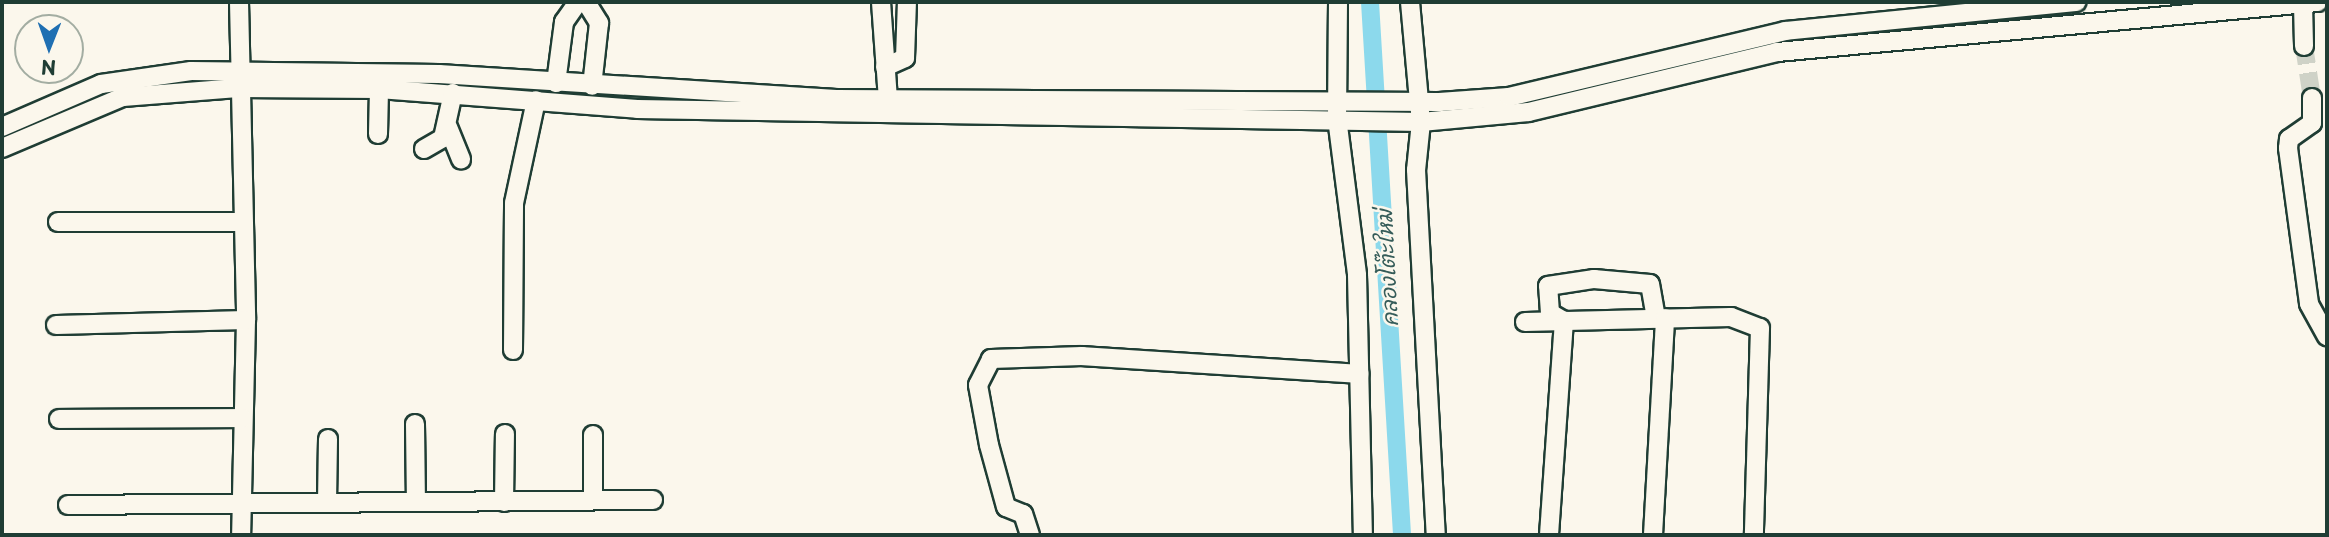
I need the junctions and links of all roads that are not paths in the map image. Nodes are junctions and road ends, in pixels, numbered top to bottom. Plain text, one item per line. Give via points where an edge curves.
1 (239, 2) edge
2 (578, 2) edge
3 (586, 2) edge
4 (881, 2) edge
5 (907, 2) edge
6 (1338, 2) edge
7 (1410, 2) edge
8 (2077, 2) edge
9 (2310, 3) edge
10 (2304, 46) tunnel mouth
11 (885, 67) junction
12 (239, 79) junction
13 (556, 83) junction
14 (592, 86) junction
15 (379, 89) junction
16 (453, 93) junction
17 (2312, 98) tunnel mouth
18 (888, 99) junction
19 (536, 100) junction
20 (1414, 101) junction
21 (1342, 109) junction
22 (1415, 121) junction
23 (2, 127) edge
24 (448, 127) junction
25 (378, 134) dead end
26 (2, 148) edge
27 (424, 149) dead end
28 (461, 160) dead end
29 (58, 222) dead end
30 (243, 222) junction
31 (1660, 318) junction
32 (246, 320) junction
33 (1564, 321) junction
34 (1525, 322) dead end
35 (56, 325) dead end
36 (2327, 336) edge
37 (513, 350) dead end
38 (1359, 374) junction
39 (243, 418) junction
40 (59, 419) dead end
41 (415, 424) dead end
42 (505, 434) dead end
43 (593, 435) dead end
44 (328, 439) dead end
45 (593, 500) junction
46 (653, 500) dead end
47 (416, 502) junction
48 (504, 502) junction
49 (327, 503) junction
50 (240, 504) junction
51 (68, 505) dead end
52 (241, 535) edge
53 (1030, 535) edge
54 (1363, 535) edge
55 (1436, 535) edge
56 (1549, 535) edge
57 (1653, 535) edge
58 (1754, 535) edge

1 - 12 street
2 - 13 street via 564,22
3 - 14 street via 599,23
4 - 11 street
5 - 11 street via 905,58
6 - 21 street
7 - 20 street
8 - 20 street via 1785,31 1509,97
9 - 10 street
9 - 22 street via 1777,52 1529,112
11 - 18 street
12 - 13 street via 439,74
12 - 15 street
12 - 23 street via 145,74 101,84
12 - 26 street via 123,97
12 - 30 street
13 - 14 street
14 - 18 street
15 - 16 street
15 - 25 street
16 - 19 street
16 - 24 street
17 - 36 street via 2312,123 2289,139 2288,148 2309,304
18 - 21 street
19 - 21 street via 899,116
19 - 37 street via 514,203
20 - 21 street
20 - 22 street
21 - 22 street
21 - 38 street via 1357,275
22 - 55 street
24 - 27 street
24 - 28 street
29 - 30 street
30 - 32 street
31 - 33 street
31 - 33 street via 1650,284 1594,279 1548,286 1550,313
31 - 57 street
31 - 58 street via 1731,317 1753,323 1765,335
32 - 35 street
32 - 39 street
33 - 34 street
33 - 56 street
38 - 53 street via 1082,356 991,359 978,385 989,445 1006,507 1023,514
38 - 54 street
39 - 40 street
39 - 50 street
41 - 47 street
42 - 48 street
43 - 45 street
44 - 49 street
45 - 46 street
45 - 48 street
47 - 48 street
47 - 49 street
49 - 50 street
50 - 51 street
50 - 52 street

